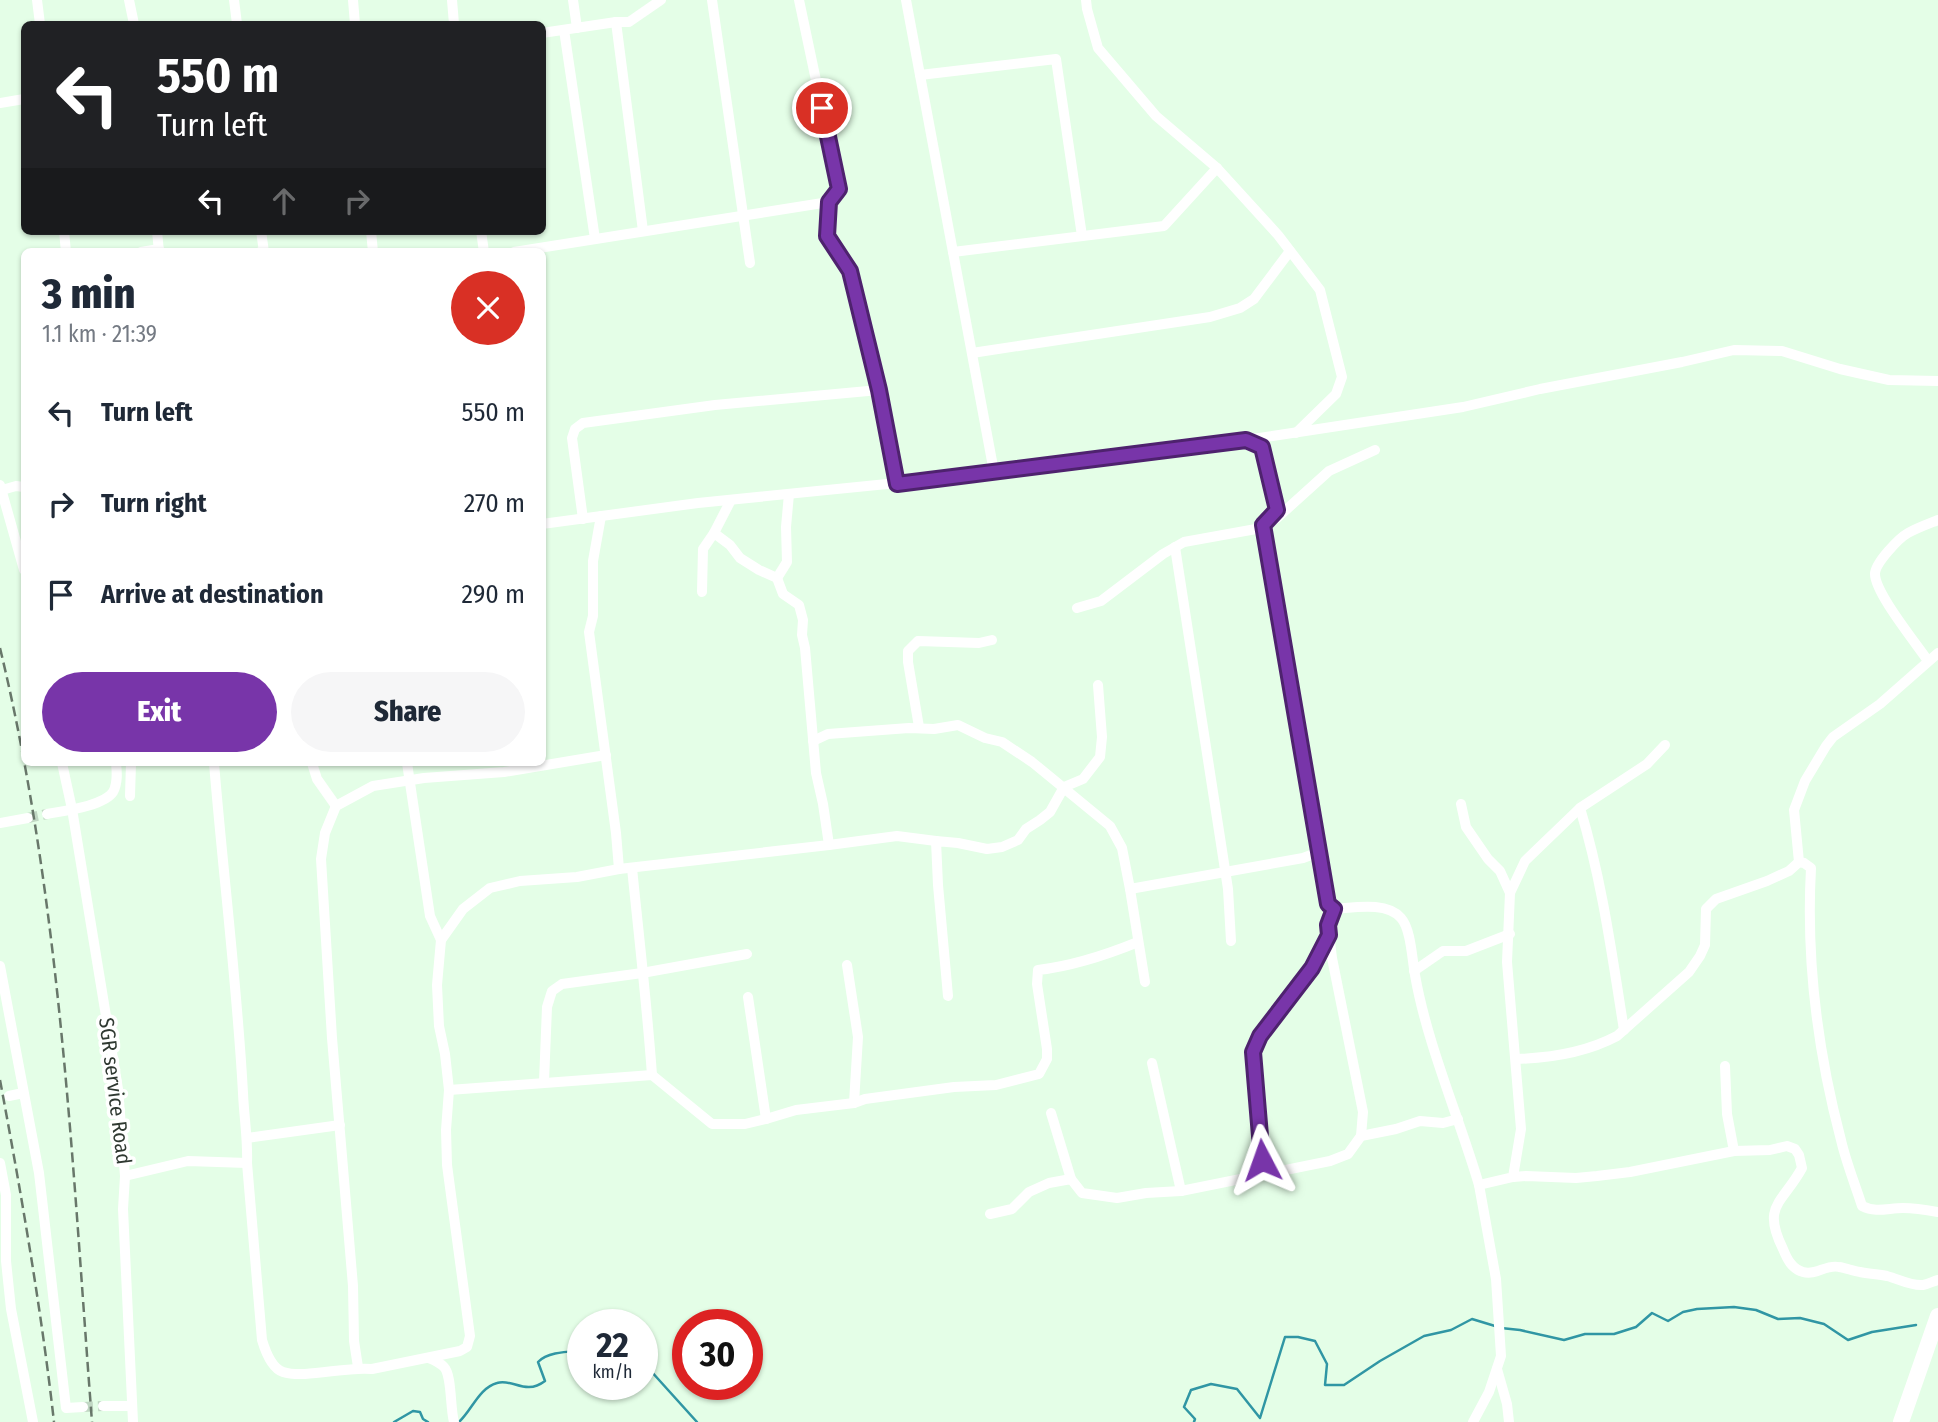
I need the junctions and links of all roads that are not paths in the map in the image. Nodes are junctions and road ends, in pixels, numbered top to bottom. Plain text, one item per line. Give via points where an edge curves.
1 (37, 0) edge
2 (129, 0) edge
3 (234, 0) edge
4 (353, 0) edge
5 (452, 0) edge
6 (573, 0) edge
7 (661, 0) edge
8 (712, 0) edge
9 (799, 0) edge
10 (906, 0) edge
11 (1086, 0) edge
12 (40, 21) edge
13 (133, 21) edge
14 (237, 21) edge
15 (355, 21) edge
16 (454, 21) edge
17 (616, 22) junction
18 (577, 28) junction
19 (564, 30) junction
20 (546, 32) edge
21 (920, 75) junction
22 (21, 100) edge
23 (0, 103) edge
24 (1217, 168) junction
25 (829, 202) junction
26 (743, 215) junction
27 (643, 231) junction
28 (1082, 236) junction
29 (595, 239) junction
30 (539, 248) edge
31 (1290, 250) junction
32 (953, 252) junction
33 (750, 263) dead end
34 (972, 354) junction
35 (1938, 382) edge
36 (879, 390) junction
37 (1296, 433) junction
38 (1246, 440) junction
39 (1375, 450) dead end
40 (994, 472) junction
41 (897, 484) junction
42 (1, 487) edge
43 (21, 487) edge
44 (789, 495) junction
45 (731, 500) junction
46 (601, 516) junction
47 (583, 519) junction
48 (1938, 520) edge
49 (546, 524) edge
50 (1263, 525) junction
51 (714, 533) junction
52 (1175, 547) junction
53 (21, 559) edge
54 (777, 578) junction
55 (702, 592) dead end
56 (1077, 608) dead end
57 (992, 640) dead end
58 (1938, 653) edge
59 (1928, 661) junction
60 (1098, 685) dead end
61 (919, 727) junction
62 (813, 741) junction
63 (1665, 745) dead end
64 (606, 755) junction
65 (546, 765) edge
66 (63, 766) edge
67 (116, 766) edge
68 (131, 766) edge
69 (214, 766) edge
70 (313, 766) edge
71 (407, 766) edge
72 (540, 766) edge
73 (409, 782) junction
74 (1064, 787) junction
75 (130, 796) dead end
76 (1461, 804) dead end
77 (335, 806) junction
78 (1580, 808) junction
79 (72, 809) junction
80 (47, 814) tunnel mouth
81 (28, 818) tunnel mouth
82 (0, 823) edge
83 (936, 841) junction
84 (829, 845) junction
85 (1319, 852) junction
86 (1799, 862) junction
87 (632, 868) junction
88 (619, 869) junction
89 (1225, 873) junction
90 (1130, 889) junction
91 (1510, 893) junction
92 (1334, 909) junction
93 (1510, 934) junction
94 (1329, 935) junction
95 (441, 940) junction
96 (1231, 941) dead end
97 (1138, 942) junction
98 (747, 954) dead end
99 (847, 965) dead end
100 (0, 966) edge
101 (1414, 971) junction
102 (642, 973) junction
103 (1145, 982) dead end
104 (948, 996) dead end
105 (748, 997) dead end
106 (1624, 1030) junction
107 (1516, 1059) junction
108 (1152, 1063) dead end
109 (1726, 1066) dead end
110 (652, 1075) junction
111 (544, 1082) junction
112 (449, 1090) junction
113 (23, 1093) junction
114 (9, 1096) dead end
115 (853, 1103) junction
116 (1051, 1113) dead end
117 (766, 1119) junction
118 (1458, 1119) junction
119 (340, 1125) junction
120 (1361, 1136) junction
121 (247, 1139) junction
122 (1734, 1151) junction
123 (0, 1163) edge
124 (247, 1163) junction
125 (1263, 1175) junction
126 (125, 1176) junction
127 (1513, 1177) junction
128 (1071, 1178) junction
129 (1479, 1185) junction
130 (1181, 1191) junction
131 (1938, 1212) edge
132 (990, 1214) dead end
133 (1938, 1280) edge
134 (6, 1310) edge
135 (1937, 1321) edge
136 (429, 1358) junction
137 (358, 1367) junction
138 (1497, 1368) junction
139 (103, 1406) tunnel mouth
140 (132, 1406) junction
141 (83, 1407) tunnel mouth
142 (453, 1421) edge
143 (33, 1422) edge
144 (133, 1422) edge
145 (1473, 1422) edge
146 (1509, 1422) edge
147 (1900, 1422) edge

1 - 12 street
2 - 13 street
3 - 14 street
4 - 15 street
5 - 16 street
6 - 18 street
7 - 17 street via 629,22
8 - 26 street
9 - 25 street via 839,189
10 - 21 street
11 - 24 street via 1098,48 1156,116
17 - 18 street
17 - 27 street
18 - 19 street
19 - 20 street
19 - 29 street
21 - 28 street via 1056,59
21 - 32 street
22 - 23 street
24 - 28 street via 1164,226
24 - 31 street
25 - 26 street
25 - 36 street via 827,236 850,271
26 - 27 street
26 - 33 street
27 - 29 street
28 - 32 street
29 - 30 street
31 - 34 street via 1254,299 1220,314
31 - 37 street via 1320,290 1342,377 1336,394
32 - 34 street
34 - 40 street
35 - 37 street via 1889,380 1782,351 1734,350 1463,407
36 - 41 street
36 - 47 street via 583,423 572,438
37 - 38 street
38 - 40 street
38 - 50 street via 1262,447 1277,510
39 - 50 street via 1329,471 1278,518
40 - 41 street
41 - 44 street
42 - 43 street
42 - 53 street
44 - 45 street
44 - 54 street via 787,562
45 - 46 street
45 - 51 street
46 - 47 street
46 - 64 street via 589,632
47 - 49 street
48 - 59 street via 1899,540 1875,572 1889,604
50 - 52 street
50 - 85 street
51 - 54 street via 740,558
51 - 55 street via 703,549
52 - 56 street via 1101,601
52 - 89 street
54 - 62 street via 783,594 799,605 803,620
57 - 61 street via 918,641 908,651
58 - 59 street
59 - 86 street via 1826,746 1794,810
60 - 74 street via 1100,757 1083,779
61 - 62 street via 828,734
61 - 74 street via 958,725 1002,742
62 - 84 street
63 - 78 street via 1647,764
64 - 65 street
64 - 88 street
66 - 79 street, SGR service Road
67 - 79 street via 112,793
68 - 75 street
69 - 121 street
70 - 77 street
71 - 73 street
72 - 73 street
73 - 77 street via 373,786
73 - 95 street via 430,916
74 - 83 street via 1050,811 1018,840 1002,847
74 - 90 street via 1110,826 1122,848
76 - 91 street via 1466,827 1500,871
77 - 119 street via 321,859
78 - 91 street via 1525,861
78 - 106 street via 1606,912
79 - 80 street
79 - 126 street, SGR service Road via 118,1089
81 - 82 street
83 - 84 street via 897,836
83 - 104 street
84 - 87 street
85 - 89 street
85 - 92 street via 1328,904
86 - 106 street via 1767,881 1716,899 1706,909 1705,946 1689,972
86 - 131 street via 1811,868 1809,921 1822,1052 1841,1141 1862,1206
87 - 88 street
87 - 102 street
88 - 95 street via 490,888 463,909
89 - 90 street
89 - 96 street
90 - 97 street
91 - 93 street
92 - 94 street
92 - 101 street via 1381,908 1400,916 1407,928
93 - 101 street via 1466,951 1443,951
93 - 107 street via 1507,962
94 - 120 street via 1363,1112
94 - 125 street via 1312,968 1253,1052
95 - 112 street via 439,1026
97 - 103 street
97 - 115 street via 1109,954 1038,970 1047,1048 1040,1074 996,1085
98 - 102 street
99 - 115 street via 858,1037
100 - 113 street
101 - 118 street
102 - 110 street
102 - 111 street via 562,984 552,990 547,1007
105 - 117 street
106 - 107 street via 1605,1043 1581,1050
107 - 127 street via 1521,1129
108 - 130 street
109 - 122 street via 1727,1114
110 - 111 street
110 - 117 street via 712,1124
111 - 112 street
112 - 136 street via 447,1165 470,1336 460,1352
113 - 114 street
113 - 141 street via 39,1173 66,1408
115 - 117 street
116 - 128 street
118 - 120 street via 1420,1121
118 - 129 street
119 - 121 street
119 - 137 street
120 - 125 street via 1348,1154
121 - 124 street
122 - 127 street via 1618,1174
122 - 133 street via 1787,1146 1799,1155 1802,1168 1773,1212 1779,1242 1796,1269 1806,1274 1836,1266 1922,1285
123 - 134 street via 6,1195
124 - 126 street via 188,1161
124 - 137 street via 265,1349 282,1371 307,1374
125 - 130 street
126 - 140 street, SGR service Road
127 - 129 street
128 - 130 street via 1083,1193 1104,1197
128 - 132 street via 1029,1192 1012,1209
129 - 138 street via 1496,1279 1501,1356
134 - 143 street
135 - 147 main road
136 - 137 street via 372,1369
136 - 142 street via 449,1376
138 - 145 street
138 - 146 street
139 - 140 street
140 - 144 street, SGR service Road

